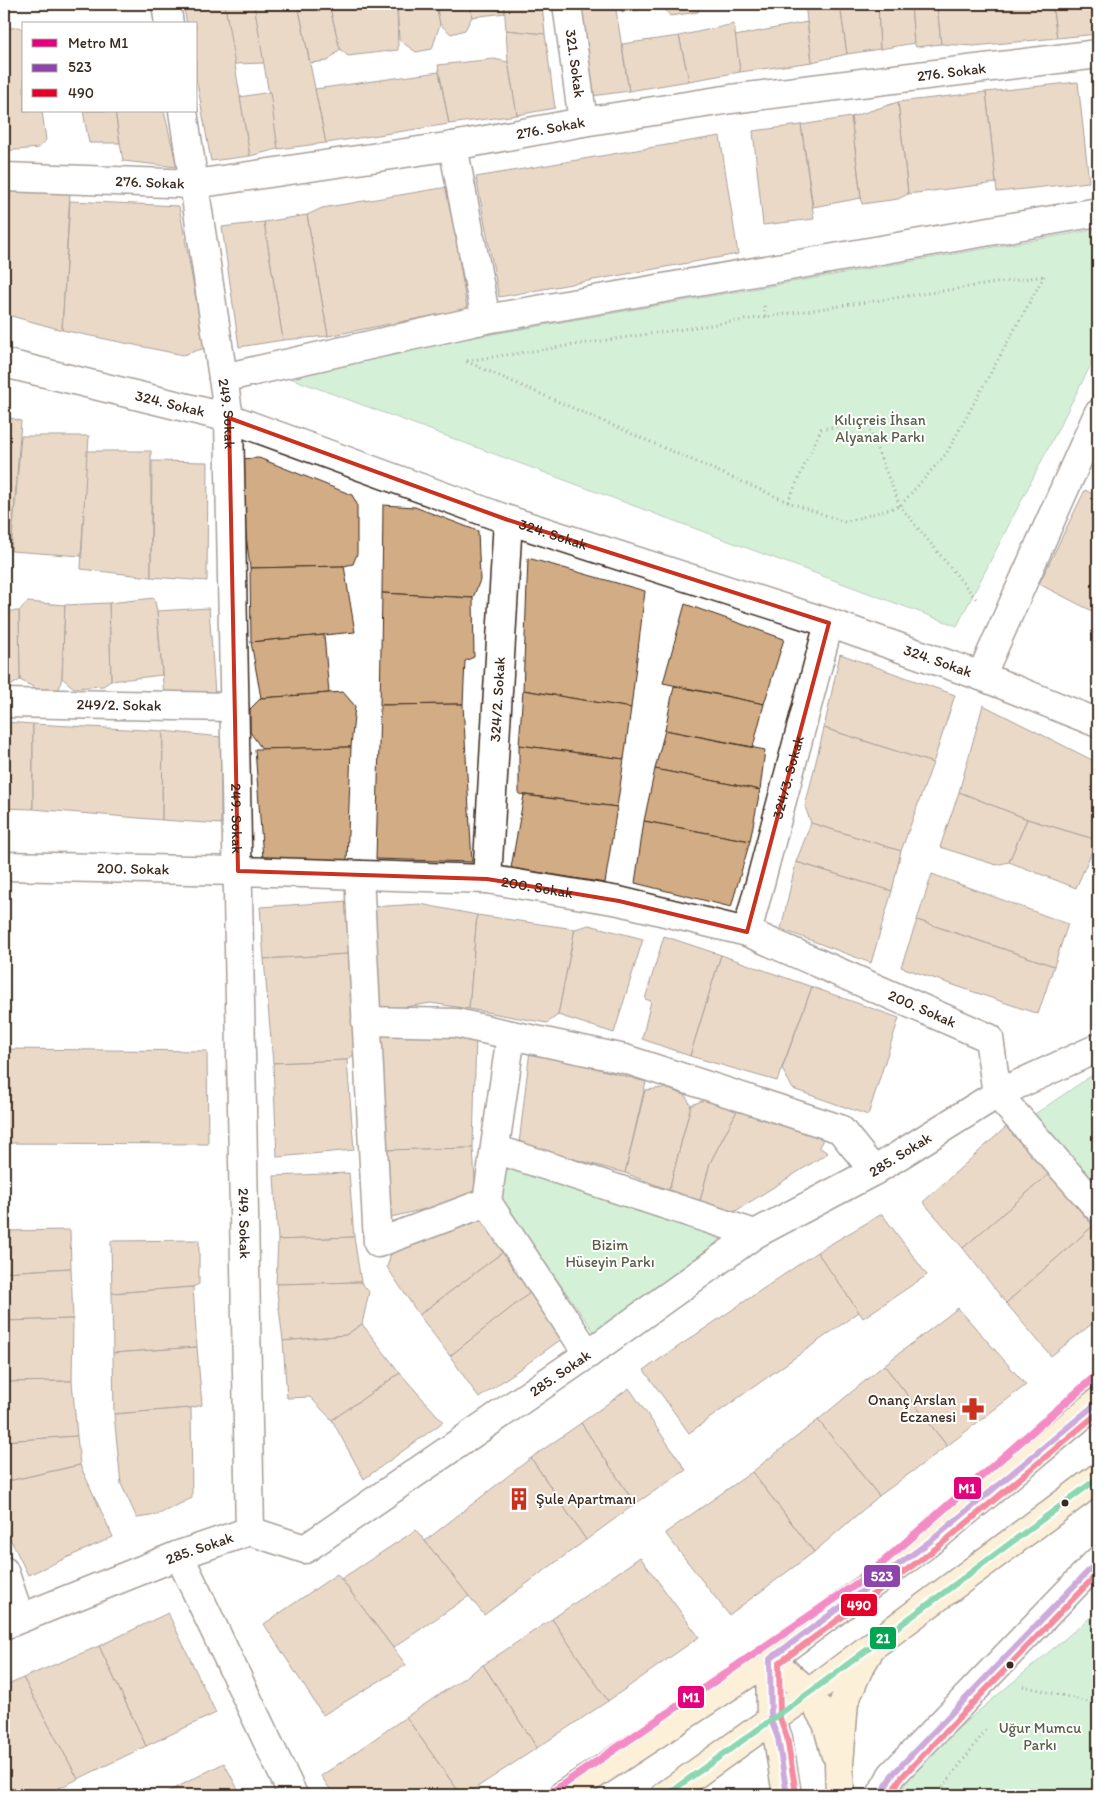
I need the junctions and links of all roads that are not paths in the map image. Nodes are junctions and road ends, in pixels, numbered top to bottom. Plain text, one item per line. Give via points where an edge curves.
1 (166, 4) edge
2 (567, 4) edge
3 (169, 22) edge
4 (1098, 54) edge
5 (183, 112) edge
6 (583, 122) junction
7 (453, 146) junction
8 (4, 177) edge
9 (195, 184) junction
10 (1098, 212) edge
11 (486, 319) junction
12 (4, 363) edge
13 (223, 378) junction
14 (1098, 414) edge
15 (229, 418) junction
16 (508, 520) junction
17 (829, 623) junction
18 (981, 676) junction
19 (4, 702) edge
20 (234, 708) junction
21 (1098, 723) edge
22 (4, 866) edge
23 (238, 871) junction
24 (359, 875) junction
25 (487, 879) junction
26 (747, 932) junction
27 (366, 1021) junction
28 (511, 1035) junction
29 (1098, 1048) edge
30 (996, 1094) junction
31 (495, 1149) junction
32 (874, 1171) junction
33 (487, 1202) junction
34 (1098, 1208) edge
35 (755, 1234) junction
36 (588, 1354) junction
37 (1098, 1402) edge
38 (1098, 1478) edge
39 (250, 1531) junction
40 (179, 1555) junction
41 (1098, 1560) edge
42 (4, 1571) edge
43 (12, 1622) edge
44 (873, 1646) junction
45 (770, 1659) junction
46 (809, 1693) junction
47 (771, 1720) junction
48 (839, 1764) junction
49 (293, 1795) edge
50 (563, 1795) edge
51 (666, 1795) edge
52 (787, 1795) edge
53 (840, 1795) edge
54 (881, 1795) edge

1 - 3 street
2 - 6 street, 321. Sokak
4 - 6 street, 276. Sokak via 731,99
5 - 9 street, 249. Sokak
6 - 7 street, 276. Sokak
7 - 9 street, 276. Sokak
7 - 11 street
8 - 9 street, 276. Sokak
9 - 13 street, 249. Sokak
10 - 11 street
11 - 13 street
12 - 15 street, 324. Sokak
13 - 15 street, 249. Sokak
14 - 18 street
15 - 16 street, 324. Sokak
15 - 20 street, 249. Sokak
16 - 17 street, 324. Sokak
16 - 25 street, 324/2. Sokak
17 - 18 street, 324. Sokak
17 - 26 street, 324/3. Sokak
18 - 21 street, 324. Sokak
19 - 20 street, 249/2. Sokak
20 - 23 street, 249. Sokak
22 - 23 street, 200. Sokak
23 - 24 street, 200. Sokak
23 - 39 street, 249. Sokak
24 - 25 street, 200. Sokak
24 - 27 street
25 - 26 street, 200. Sokak via 619,901
26 - 30 street, 200. Sokak via 989,1038
27 - 28 street via 456,1023
27 - 33 street via 378,1244
28 - 31 street
28 - 32 street via 625,1059 840,1129
29 - 30 street, 285. Sokak
30 - 32 street, 285. Sokak
30 - 34 street
31 - 33 street
31 - 35 street
32 - 35 street, 285. Sokak
33 - 36 street
35 - 36 street, 285. Sokak
36 - 39 street, 285. Sokak via 305,1548
37 - 45 main road via 932,1540
38 - 44 main road
39 - 40 street, 285. Sokak
40 - 43 street, 285. Sokak
40 - 49 street
41 - 54 street via 892,1775
42 - 43 street
44 - 46 main road
44 - 48 main road via 844,1702
45 - 46 main road
45 - 47 main road
45 - 50 main road
46 - 47 main road
46 - 48 main road via 826,1723
47 - 51 main road
47 - 52 main road via 778,1738
48 - 53 main road

